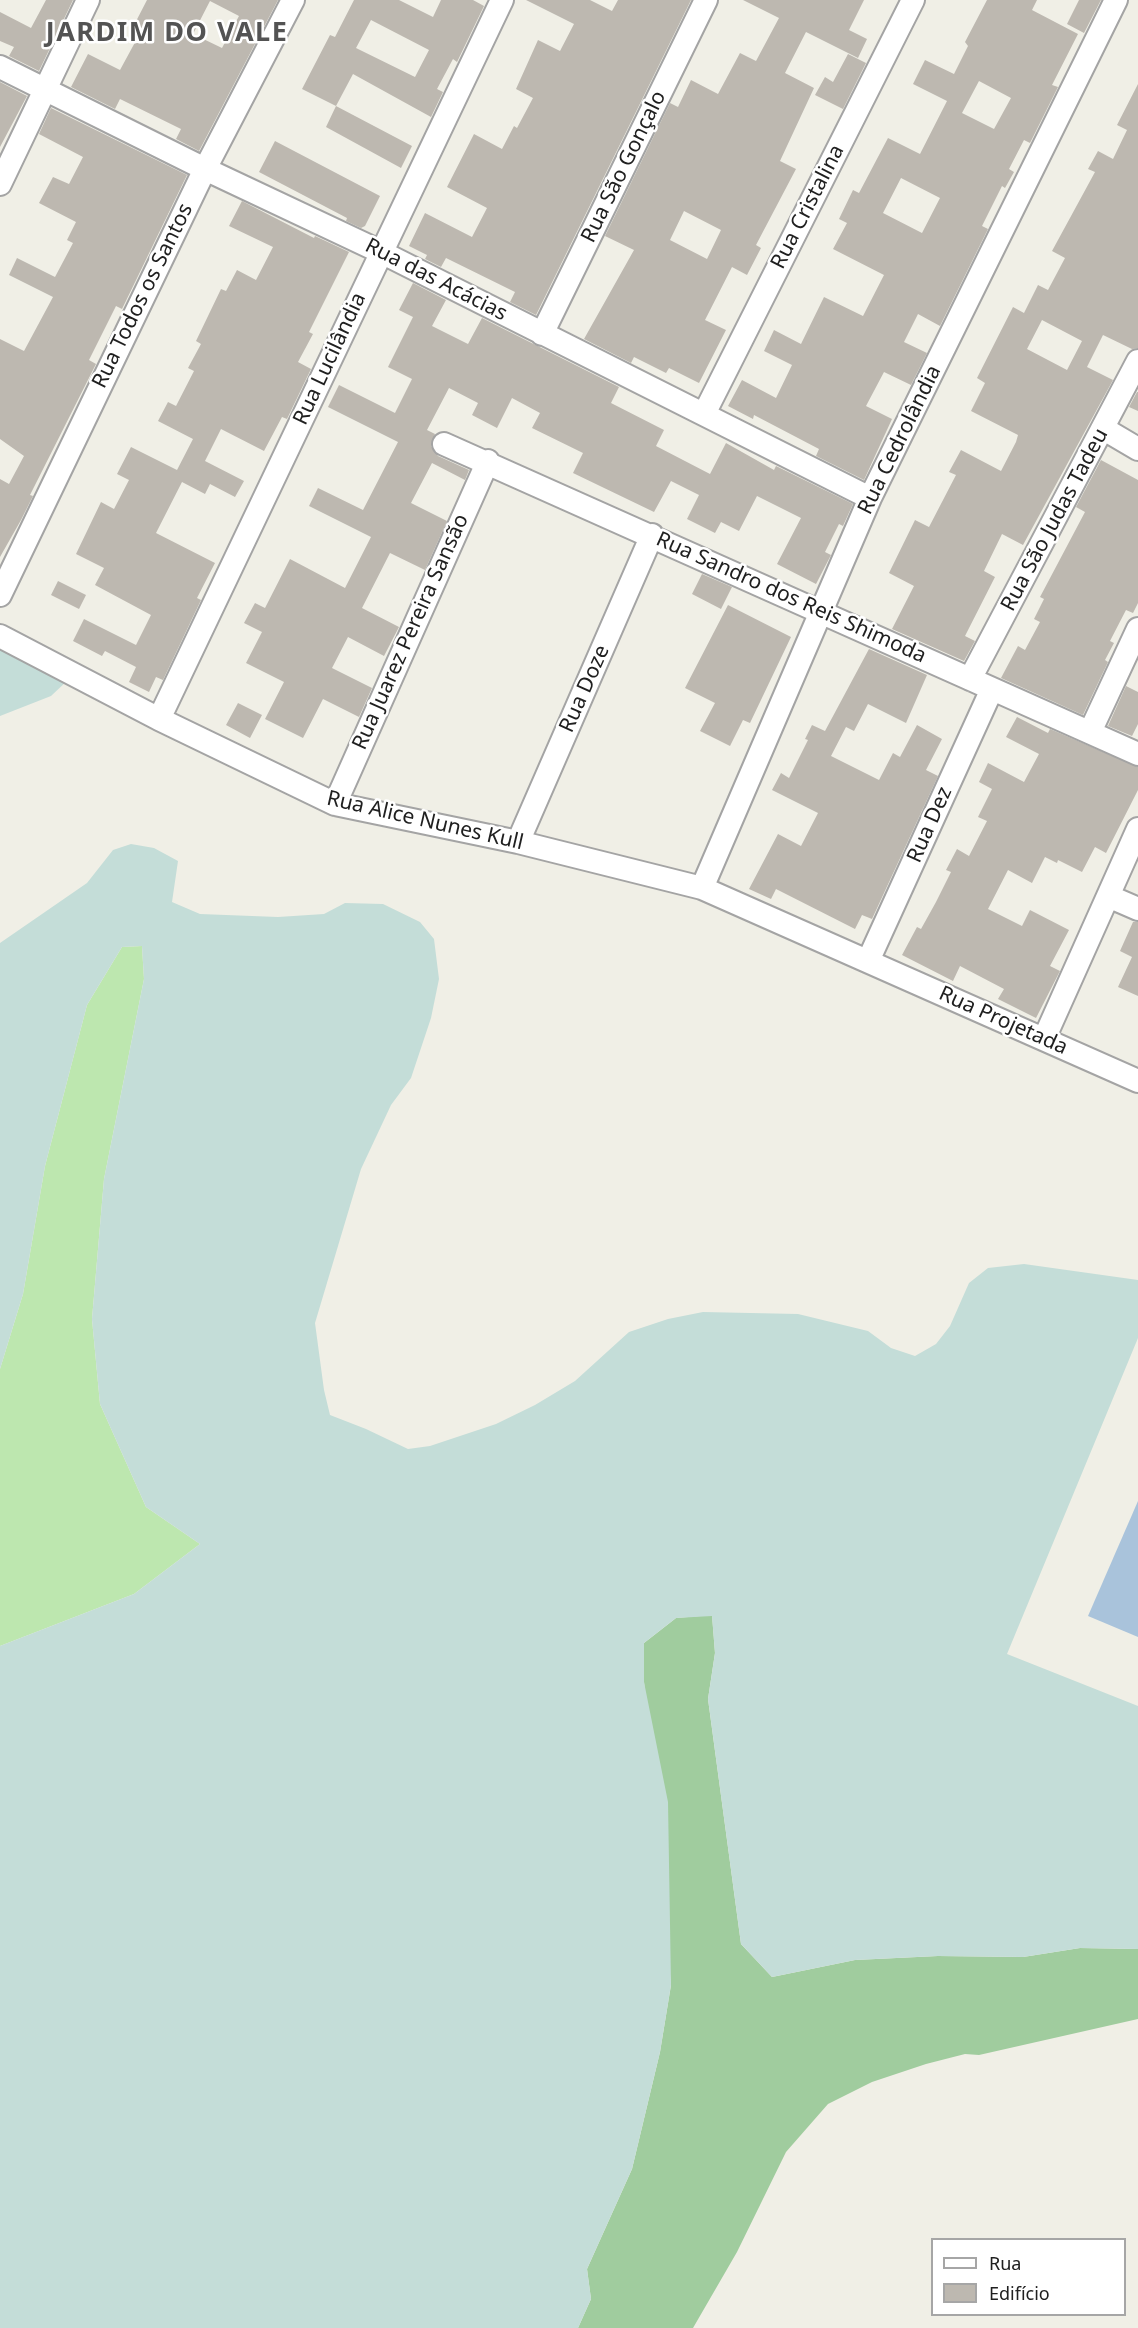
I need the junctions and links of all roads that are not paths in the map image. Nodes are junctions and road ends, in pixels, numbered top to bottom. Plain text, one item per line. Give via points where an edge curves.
1 (88, 0) edge
2 (293, 0) edge
3 (502, 0) edge
4 (706, 0) edge
5 (913, 0) edge
6 (1116, 0) edge
7 (0, 67) edge
8 (46, 90) junction
9 (205, 169) junction
10 (0, 184) edge
11 (381, 252) junction
12 (542, 334) junction
13 (1138, 360) edge
14 (704, 414) junction
15 (1104, 429) junction
16 (444, 444) dead end
17 (1138, 449) edge
18 (488, 461) junction
19 (870, 498) junction
20 (652, 535) junction
21 (0, 595) edge
22 (821, 611) junction
23 (1138, 628) edge
24 (0, 636) edge
25 (970, 679) junction
26 (992, 689) junction
27 (159, 719) junction
28 (1090, 732) junction
29 (1138, 754) edge
30 (335, 804) junction
31 (1138, 829) edge
32 (518, 842) junction
33 (702, 888) junction
34 (1108, 896) junction
35 (1138, 909) edge
36 (868, 961) junction
37 (1044, 1039) junction
38 (1138, 1082) edge

1 - 8 street
2 - 9 street, Rua Todos os Santos
3 - 11 street, Rua Lucilândia
4 - 12 street, Rua São Gonçalo
5 - 14 street, Rua Cristalina
6 - 19 street, Rua Cedrolândia
7 - 8 street, Rua das Acácias
8 - 9 street, Rua das Acácias
8 - 10 street
9 - 11 street, Rua das Acácias
9 - 21 street, Rua Todos os Santos
11 - 12 street, Rua das Acácias
11 - 27 street, Rua Lucilândia
12 - 14 street, Rua das Acácias
13 - 15 street, Rua São Judas Tadeu
14 - 19 street, Rua das Acácias
15 - 17 street
15 - 25 street, Rua São Judas Tadeu
16 - 18 street, Rua Sandro dos Reis Shimoda
18 - 20 street, Rua Sandro dos Reis Shimoda
18 - 30 street, Rua Juarez Pereira Sansão
19 - 22 street, Rua Cedrolândia
20 - 22 street, Rua Sandro dos Reis Shimoda
20 - 32 street, Rua Doze
22 - 25 street, Rua Sandro dos Reis Shimoda
22 - 33 street, Rua Cedrolândia
23 - 28 street
24 - 27 street, Rua Alice Nunes Kull
25 - 26 street, Rua Sandro dos Reis Shimoda
26 - 28 street, Rua Sandro dos Reis Shimoda
26 - 36 street, Rua Dez
27 - 30 street, Rua Alice Nunes Kull
28 - 29 street, Rua Sandro dos Reis Shimoda
30 - 32 street, Rua Alice Nunes Kull
31 - 34 street
32 - 33 street, Rua Alice Nunes Kull
33 - 36 street, Rua Alice Nunes Kull
34 - 35 street
34 - 37 street
36 - 37 street, Rua Projetada
37 - 38 street, Rua Projetada

